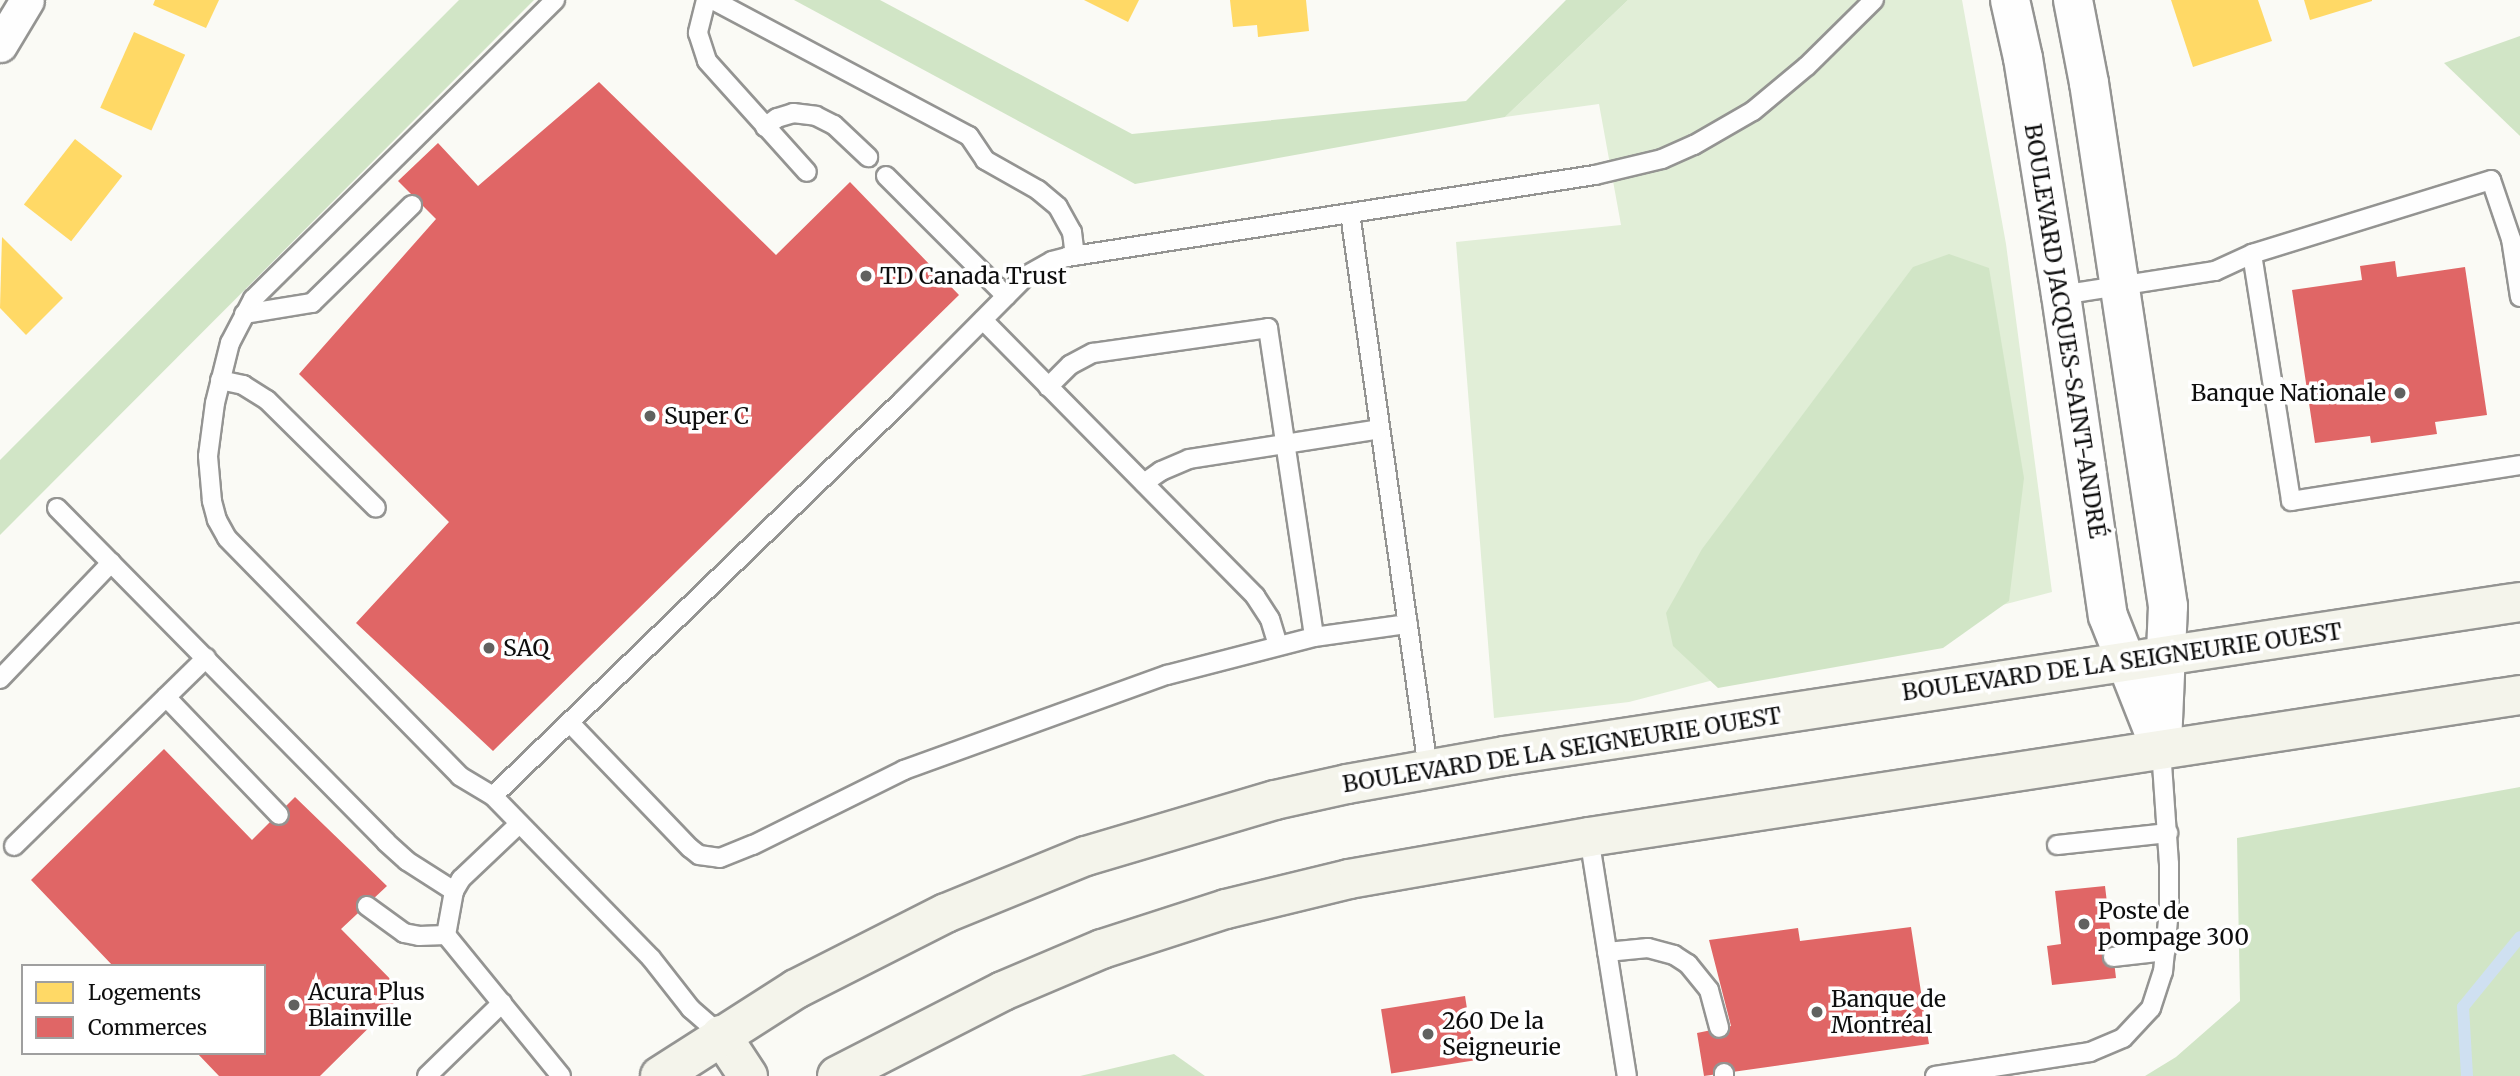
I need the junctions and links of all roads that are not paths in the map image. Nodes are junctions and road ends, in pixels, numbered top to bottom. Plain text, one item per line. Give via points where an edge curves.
1 (27, 0) edge
2 (555, 0) edge
3 (706, 0) edge
4 (713, 0) edge
5 (1874, 0) edge
6 (2010, 0) edge
7 (2073, 0) edge
8 (0, 45) edge
9 (765, 127) junction
10 (868, 157) dead end
11 (807, 172) dead end
12 (886, 176) dead end
13 (412, 205) dead end
14 (1350, 213) junction
15 (2252, 254) junction
16 (1075, 256) junction
17 (2120, 285) junction
18 (2061, 295) junction
19 (1006, 296) junction
20 (2520, 297) edge
21 (244, 314) junction
22 (983, 320) junction
23 (220, 380) junction
24 (1048, 387) junction
25 (1380, 429) junction
26 (1285, 443) junction
27 (2520, 465) edge
28 (1144, 483) junction
29 (376, 508) dead end
30 (57, 509) dead end
31 (111, 563) junction
32 (2520, 602) edge
33 (1408, 624) junction
34 (1314, 637) junction
35 (1278, 645) junction
36 (2167, 655) junction
37 (206, 658) junction
38 (2125, 661) junction
39 (0, 679) edge
40 (2520, 695) edge
41 (166, 697) junction
42 (570, 723) junction
43 (2161, 750) junction
44 (1428, 769) junction
45 (493, 796) junction
46 (279, 815) dead end
47 (519, 824) junction
48 (2168, 833) junction
49 (1589, 837) junction
50 (2057, 845) dead end
51 (14, 846) dead end
52 (453, 891) junction
53 (366, 906) dead end
54 (446, 935) junction
55 (2166, 951) junction
56 (1607, 952) junction
57 (2113, 957) dead end
58 (502, 1003) junction
59 (1718, 1028) dead end
60 (721, 1035) junction
61 (427, 1076) edge
62 (561, 1076) edge
63 (660, 1076) edge
64 (748, 1076) edge
65 (837, 1076) edge
66 (1627, 1076) edge
67 (1935, 1076) edge

1 - 8 street
2 - 21 lane via 267,282
3 - 9 lane via 698,33 707,61
4 - 16 lane via 969,136 985,160 1058,207 1072,232
5 - 14 lane via 1791,81 1753,111 1662,159 1595,175
6 - 18 street, BOULEVARD JACQUES-SAINT-ANDRÉ
7 - 17 street
9 - 10 lane via 793,113 816,116 834,125
9 - 11 lane
12 - 19 lane
13 - 21 lane via 312,303
14 - 16 lane
14 - 25 lane
15 - 17 lane via 2215,271
15 - 20 lane via 2491,180 2511,239
15 - 27 lane via 2291,501
16 - 19 lane via 1037,268
17 - 18 lane
17 - 36 street via 2168,606
18 - 38 street, BOULEVARD JACQUES-SAINT-ANDRÉ via 2108,615
19 - 22 lane
21 - 23 lane
22 - 24 lane
22 - 42 lane
23 - 29 lane via 243,385 267,400
23 - 45 lane via 208,456 216,520 227,538 460,776
24 - 26 lane via 1070,365 1093,353 1268,328
24 - 28 lane
25 - 26 lane
25 - 33 lane
26 - 28 lane via 1189,459
26 - 34 lane
28 - 35 lane via 1255,596 1270,619
30 - 31 lane
31 - 37 lane
31 - 39 lane
32 - 36 main road, BOULEVARD DE LA SEIGNEURIE OUEST
33 - 34 lane
33 - 44 lane
34 - 35 lane
35 - 42 lane via 1167,675 951,752 720,858 699,855 691,848
36 - 38 main road, BOULEVARD DE LA SEIGNEURIE OUEST
36 - 43 street
37 - 41 lane
37 - 52 lane via 407,862
38 - 43 street, BOULEVARD JACQUES-SAINT-ANDRÉ
38 - 44 main road, BOULEVARD DE LA SEIGNEURIE OUEST
40 - 43 main road
41 - 46 lane
41 - 51 lane
42 - 45 lane
43 - 48 lane
43 - 49 main road
44 - 60 main road, BOULEVARD DE LA SEIGNEURIE OUEST via 1218,816 1033,876 892,938
45 - 47 lane
47 - 52 lane
47 - 60 lane via 651,958 691,1009
48 - 50 lane
48 - 55 lane
49 - 56 lane
49 - 65 main road via 1380,872 1169,926 1050,970
52 - 54 lane
53 - 54 lane via 404,933
54 - 58 lane
55 - 57 lane
55 - 67 lane via 2151,1008 2137,1026 2111,1045
56 - 59 lane via 1648,948 1688,964 1709,990
56 - 66 lane
58 - 61 lane
58 - 62 lane
60 - 63 main road, BOULEVARD DE LA SEIGNEURIE OUEST
60 - 64 main road

